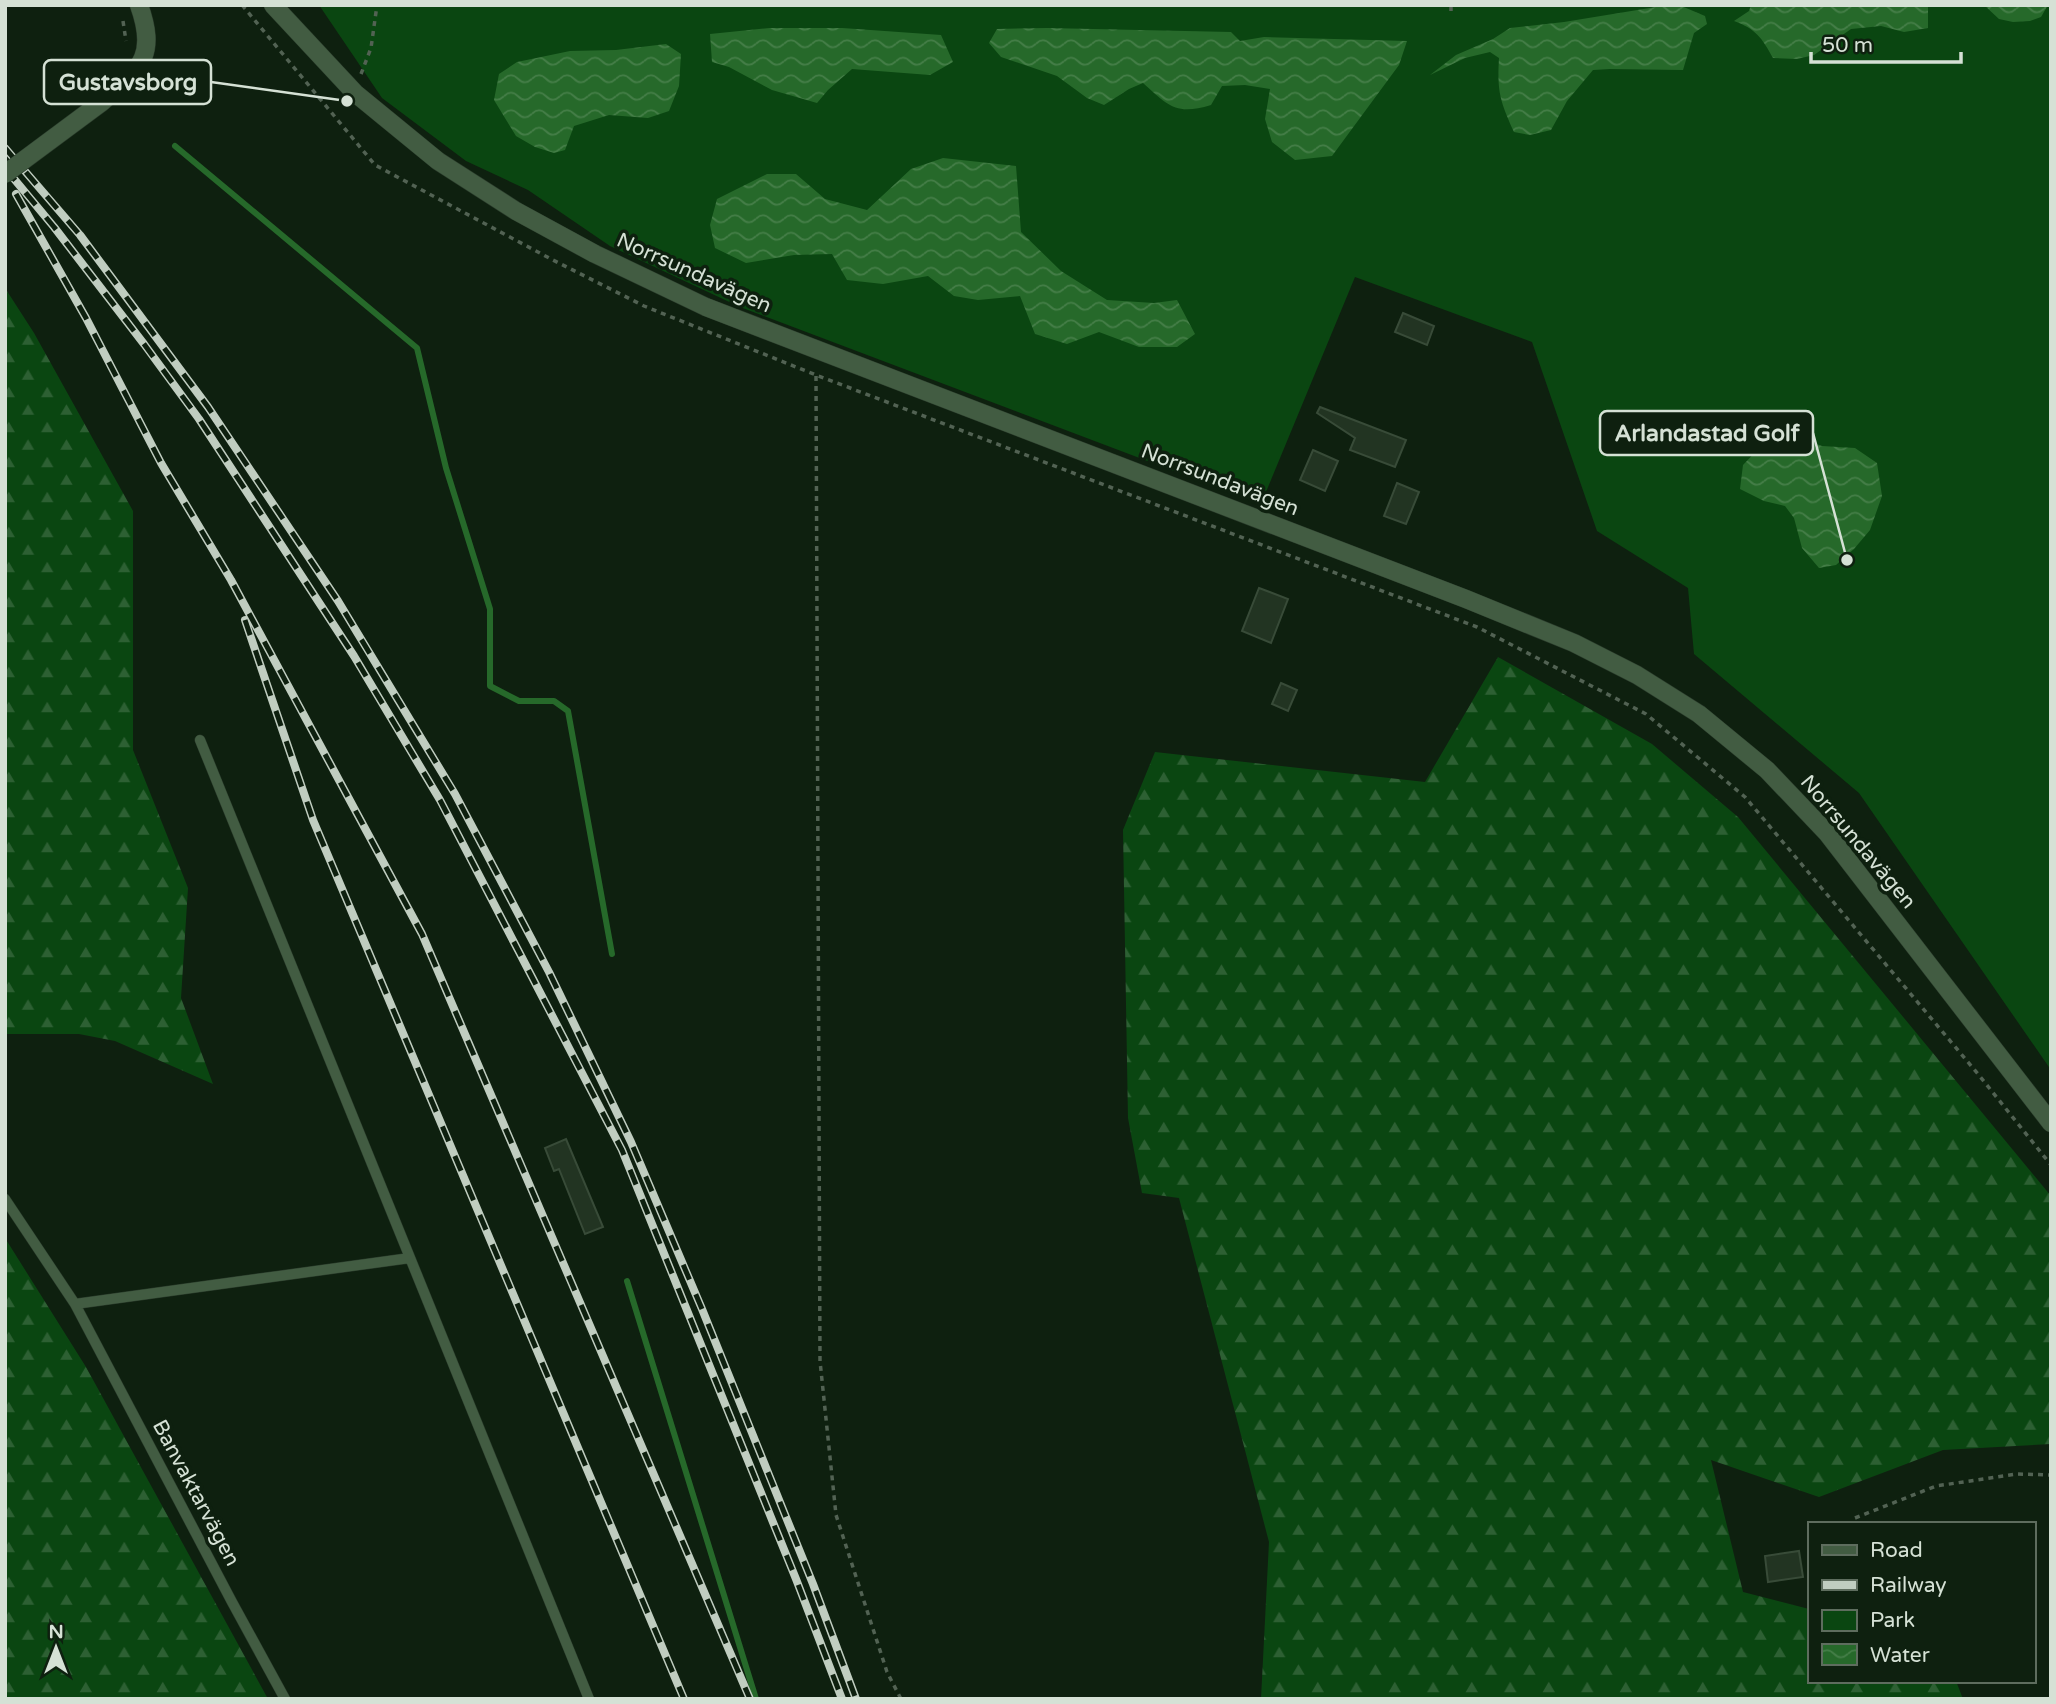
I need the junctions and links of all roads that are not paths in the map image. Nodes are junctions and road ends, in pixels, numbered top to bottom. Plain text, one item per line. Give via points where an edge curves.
1 (139, 5) edge
2 (273, 5) edge
3 (5, 174) edge
4 (200, 740) dead end
5 (2051, 1123) edge
6 (5, 1199) edge
7 (410, 1258) junction
8 (75, 1304) junction
9 (285, 1699) edge
10 (589, 1699) edge

1 - 3 street, bridge via 148,36 140,65 102,102
2 - 5 street, Norrsundavägen via 355,93 438,161 595,254 706,307 1466,599 1574,643 1648,681 1699,714 1767,770 1827,833
4 - 7 lane
6 - 8 lane, Banvaktarvägen
7 - 8 lane
7 - 10 lane
8 - 9 lane, Banvaktarvägen

